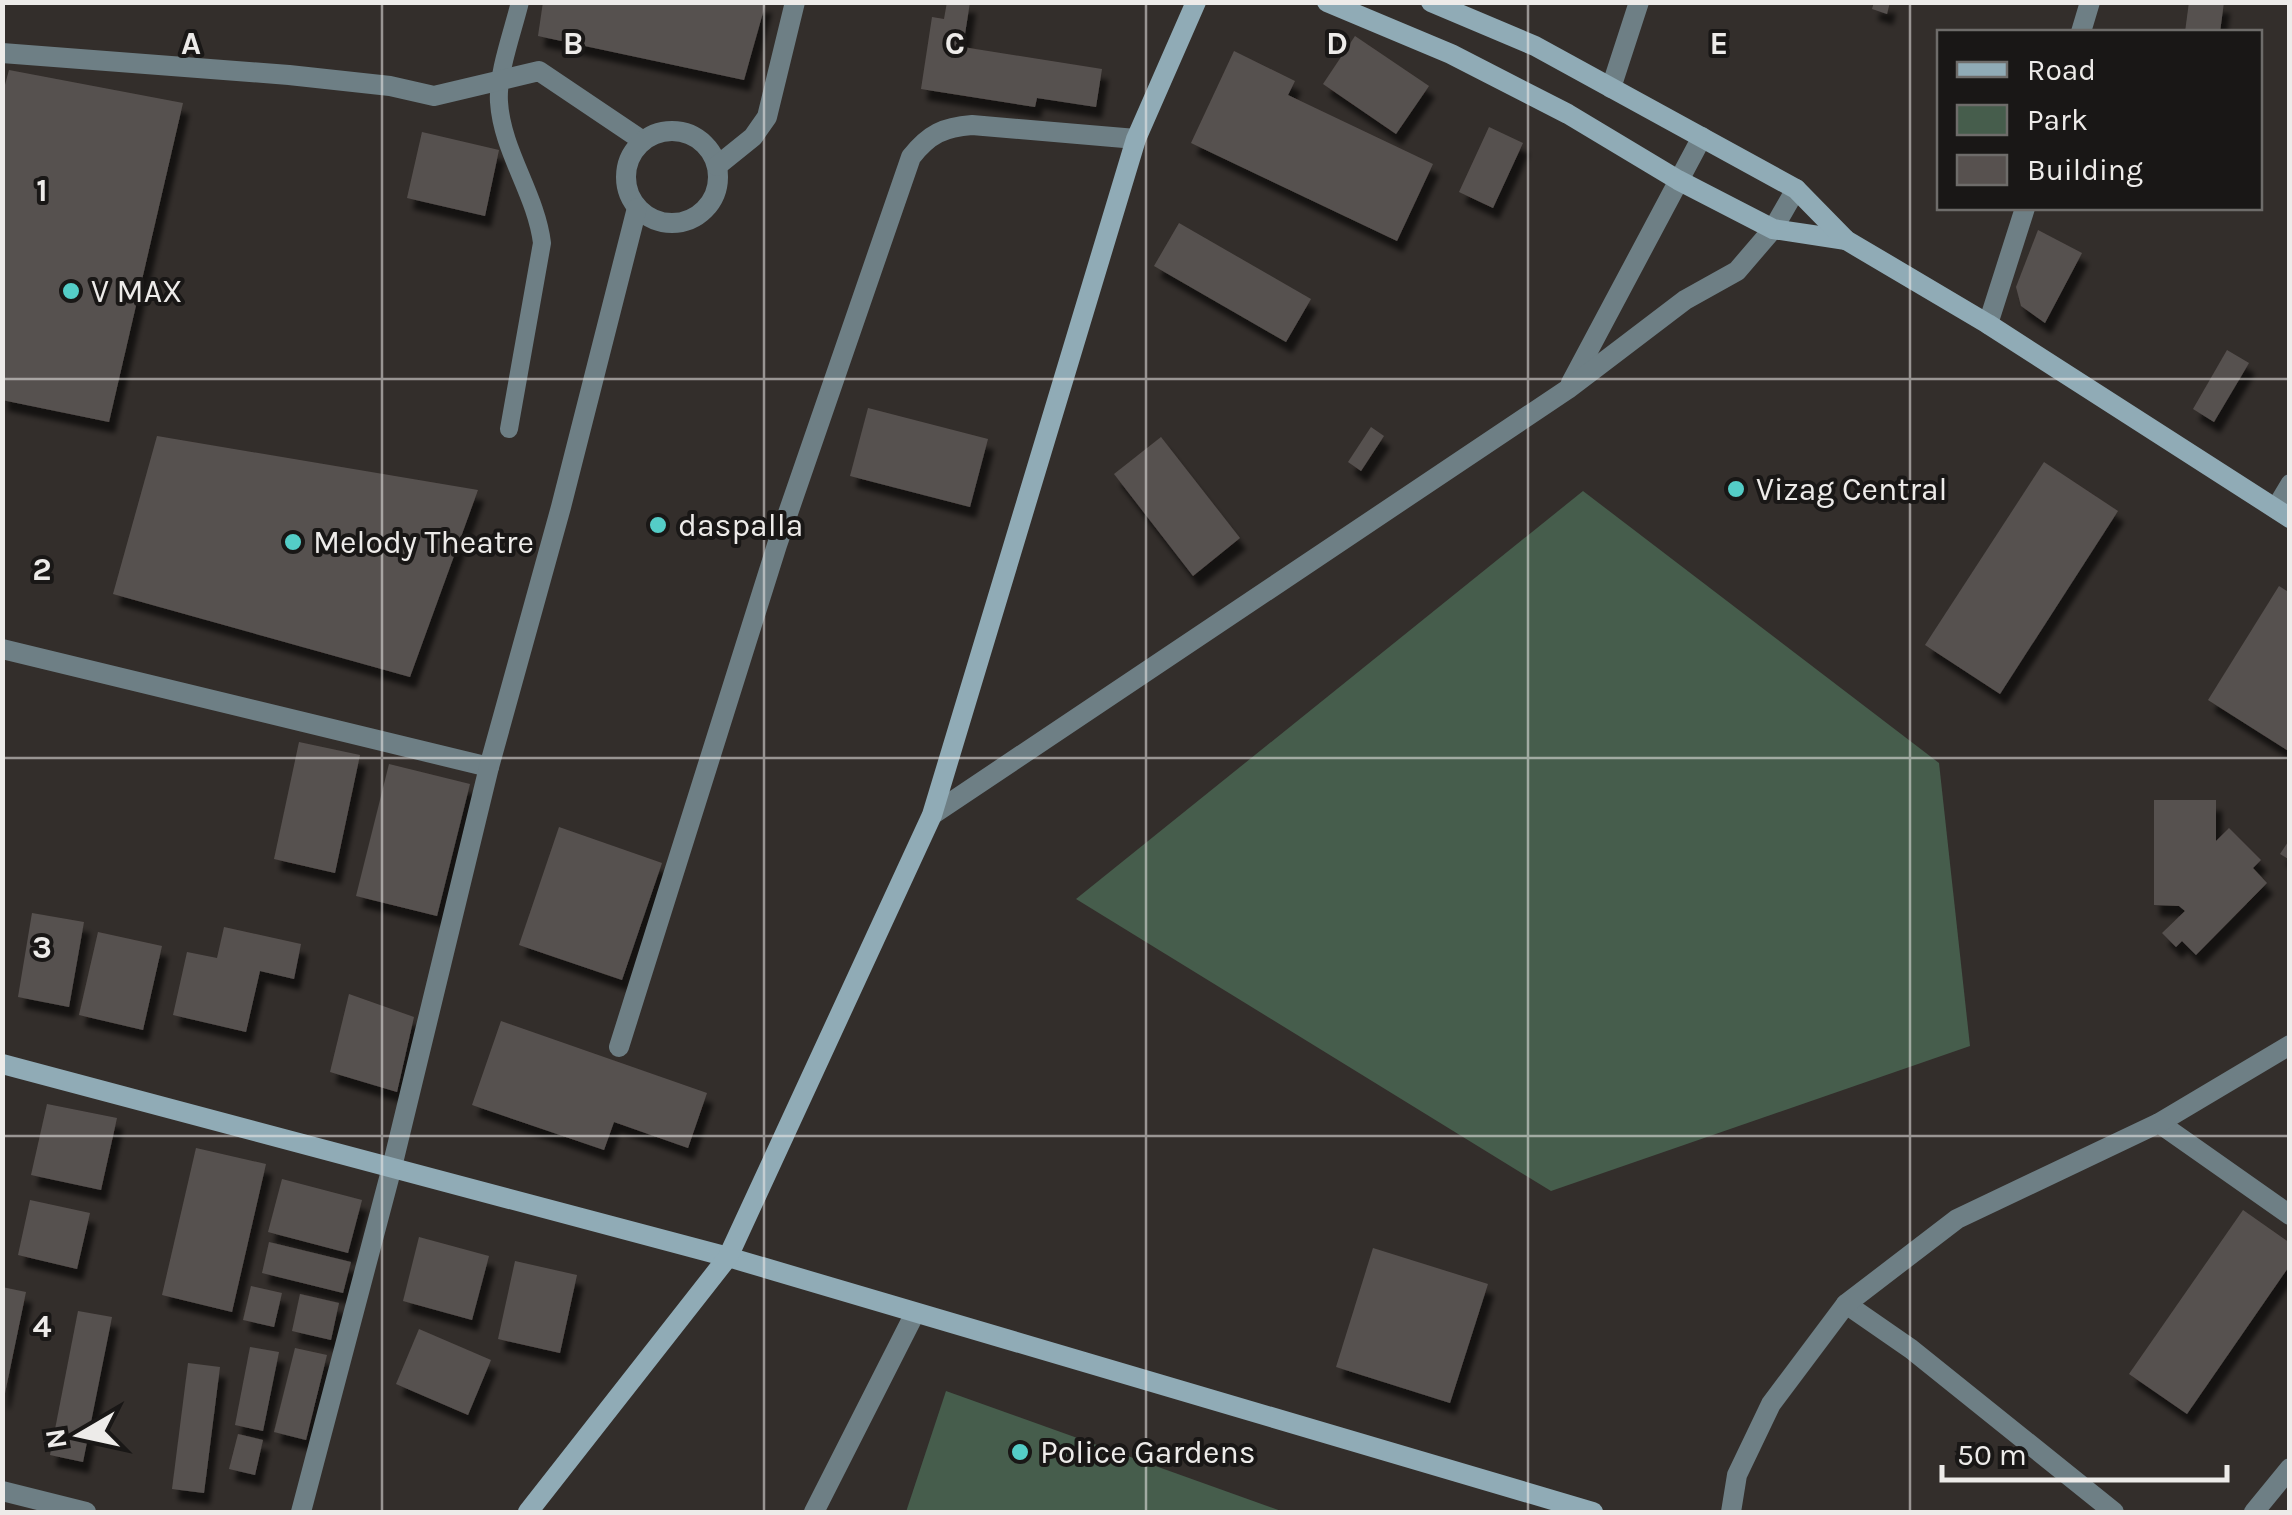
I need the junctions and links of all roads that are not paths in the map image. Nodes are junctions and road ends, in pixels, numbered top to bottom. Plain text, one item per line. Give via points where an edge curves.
1 (520, 2) edge
2 (796, 2) edge
3 (1196, 2) edge
4 (1327, 2) edge
5 (1431, 2) edge
6 (1639, 2) edge
7 (2090, 2) edge
8 (2082, 30) edge
9 (2, 53) edge
10 (502, 80) junction
11 (1611, 88) junction
12 (1702, 137) junction
13 (1136, 139) junction
14 (643, 141) junction
15 (717, 166) junction
16 (1678, 180) junction
17 (1796, 188) junction
18 (637, 208) junction
19 (2024, 210) edge
20 (1773, 229) junction
21 (1846, 240) junction
22 (1988, 324) junction
23 (1568, 389) junction
24 (509, 428) dead end
25 (2290, 483) edge
26 (2282, 513) edge
27 (2, 648) edge
28 (489, 766) junction
29 (932, 816) junction
30 (2290, 1045) edge
31 (619, 1047) dead end
32 (2, 1064) edge
33 (2159, 1123) junction
34 (392, 1167) junction
35 (2290, 1215) edge
36 (728, 1257) junction
37 (1846, 1304) junction
38 (916, 1313) junction
39 (2290, 1468) edge
40 (2, 1491) edge
41 (45, 1508) edge
42 (86, 1512) edge
43 (300, 1512) edge
44 (528, 1512) edge
45 (814, 1512) edge
46 (1591, 1512) edge
47 (1731, 1512) edge
48 (2114, 1512) edge
49 (2254, 1512) edge

1 - 10 lane
2 - 15 street via 767,118
3 - 13 main road
4 - 16 main road via 1451,54
5 - 11 main road via 1535,46
6 - 11 street
7 - 8 street
9 - 10 street via 288,75 434,96
10 - 14 street via 539,71
10 - 24 lane via 504,127 542,243
11 - 12 main road
12 - 16 street
12 - 17 main road
13 - 29 main road
13 - 31 street via 948,126 911,158 778,545
14 - 15 street via 685,133 700,140
14 - 18 street via 626,181
15 - 18 street via 714,197 693,220 662,223
16 - 20 main road
16 - 23 street
17 - 20 street
17 - 21 main road
18 - 28 street
19 - 22 street
20 - 21 main road
20 - 23 street via 1737,271 1685,300
21 - 22 main road
22 - 26 main road
23 - 29 street
25 - 26 lane
27 - 28 street
28 - 34 street
29 - 36 main road
30 - 33 street
32 - 34 main road
33 - 35 street
33 - 37 street via 1956,1219
34 - 36 main road
34 - 43 street
36 - 38 main road
36 - 44 main road
37 - 47 street via 1771,1404 1737,1475
37 - 48 street
38 - 45 street
38 - 46 main road
39 - 49 street
40 - 41 street
41 - 42 street

